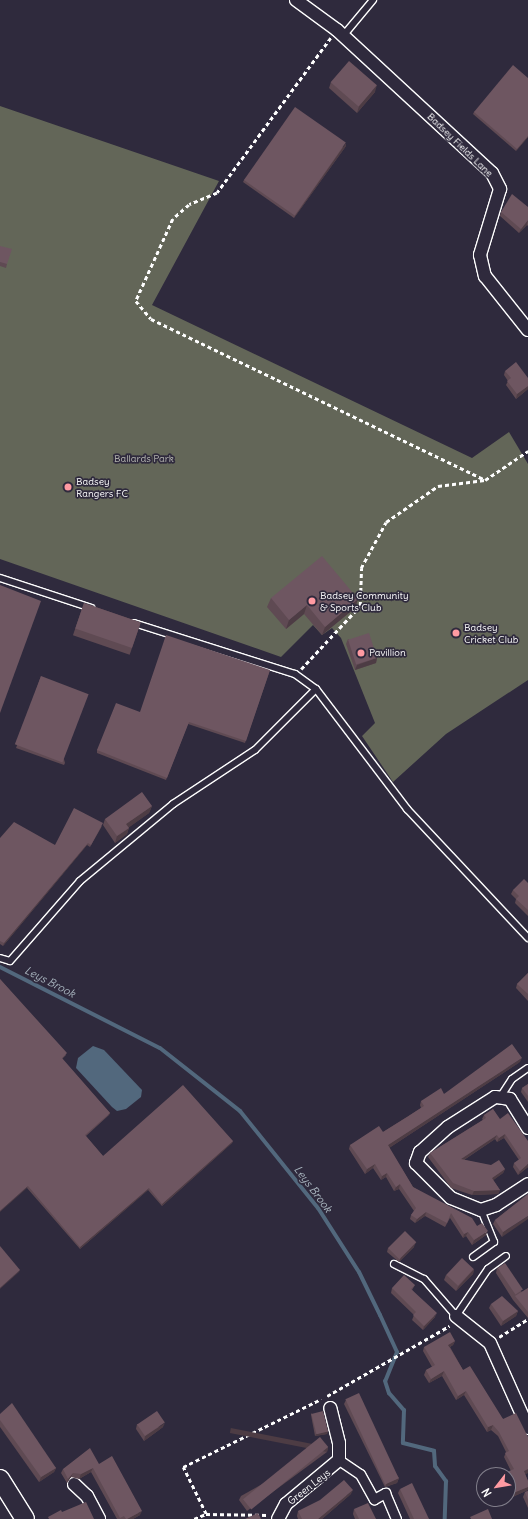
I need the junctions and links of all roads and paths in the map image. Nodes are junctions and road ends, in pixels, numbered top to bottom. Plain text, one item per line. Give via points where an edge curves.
1 (296, 0) edge
2 (373, 0) edge
3 (340, 33) junction
4 (528, 330) edge
5 (528, 451) edge
6 (485, 480) junction
7 (0, 578) edge
8 (96, 610) edge
9 (126, 620) edge
10 (295, 674) junction
11 (316, 689) junction
12 (528, 938) edge
13 (0, 958) edge
14 (528, 1068) edge
15 (501, 1096) junction
16 (528, 1128) edge
17 (528, 1184) edge
18 (481, 1210) junction
19 (506, 1256) dead end
20 (473, 1257) dead end
21 (394, 1264) dead end
22 (459, 1319) junction
23 (528, 1319) edge
24 (490, 1343) junction
25 (330, 1408) dead end
26 (528, 1428) edge
27 (339, 1460) junction
28 (0, 1479) edge
29 (74, 1484) dead end
30 (206, 1514) junction
31 (277, 1517) edge
32 (25, 1519) edge
33 (99, 1519) edge
34 (194, 1519) edge
35 (396, 1519) edge

1 - 3 street, Badsey Fields Lane
2 - 3 lane
3 - 4 street, Badsey Fields Lane via 492,173 500,189 480,254 485,276
3 - 6 path via 217,193 189,205 173,219 136,301 151,319
5 - 6 path
6 - 10 path via 438,486 386,522 361,568 360,606
7 - 8 lane
9 - 10 lane
10 - 11 lane
11 - 12 lane via 407,809
11 - 13 lane via 254,750 173,804 80,881 10,961
14 - 15 lane via 512,1079
15 - 16 street via 513,1102
15 - 18 street via 448,1126 417,1158 419,1169 443,1193
17 - 18 street via 496,1205
18 - 20 lane via 494,1242
19 - 22 lane via 488,1269
21 - 22 lane via 424,1279
22 - 24 street
22 - 30 path via 402,1350 326,1397 183,1467
23 - 24 path
24 - 26 street
25 - 27 street via 339,1443
27 - 31 street, Green Leys via 286,1504
27 - 35 street via 360,1474 374,1499 385,1493
28 - 32 main road
29 - 33 street via 87,1496
30 - 31 path
30 - 34 path

